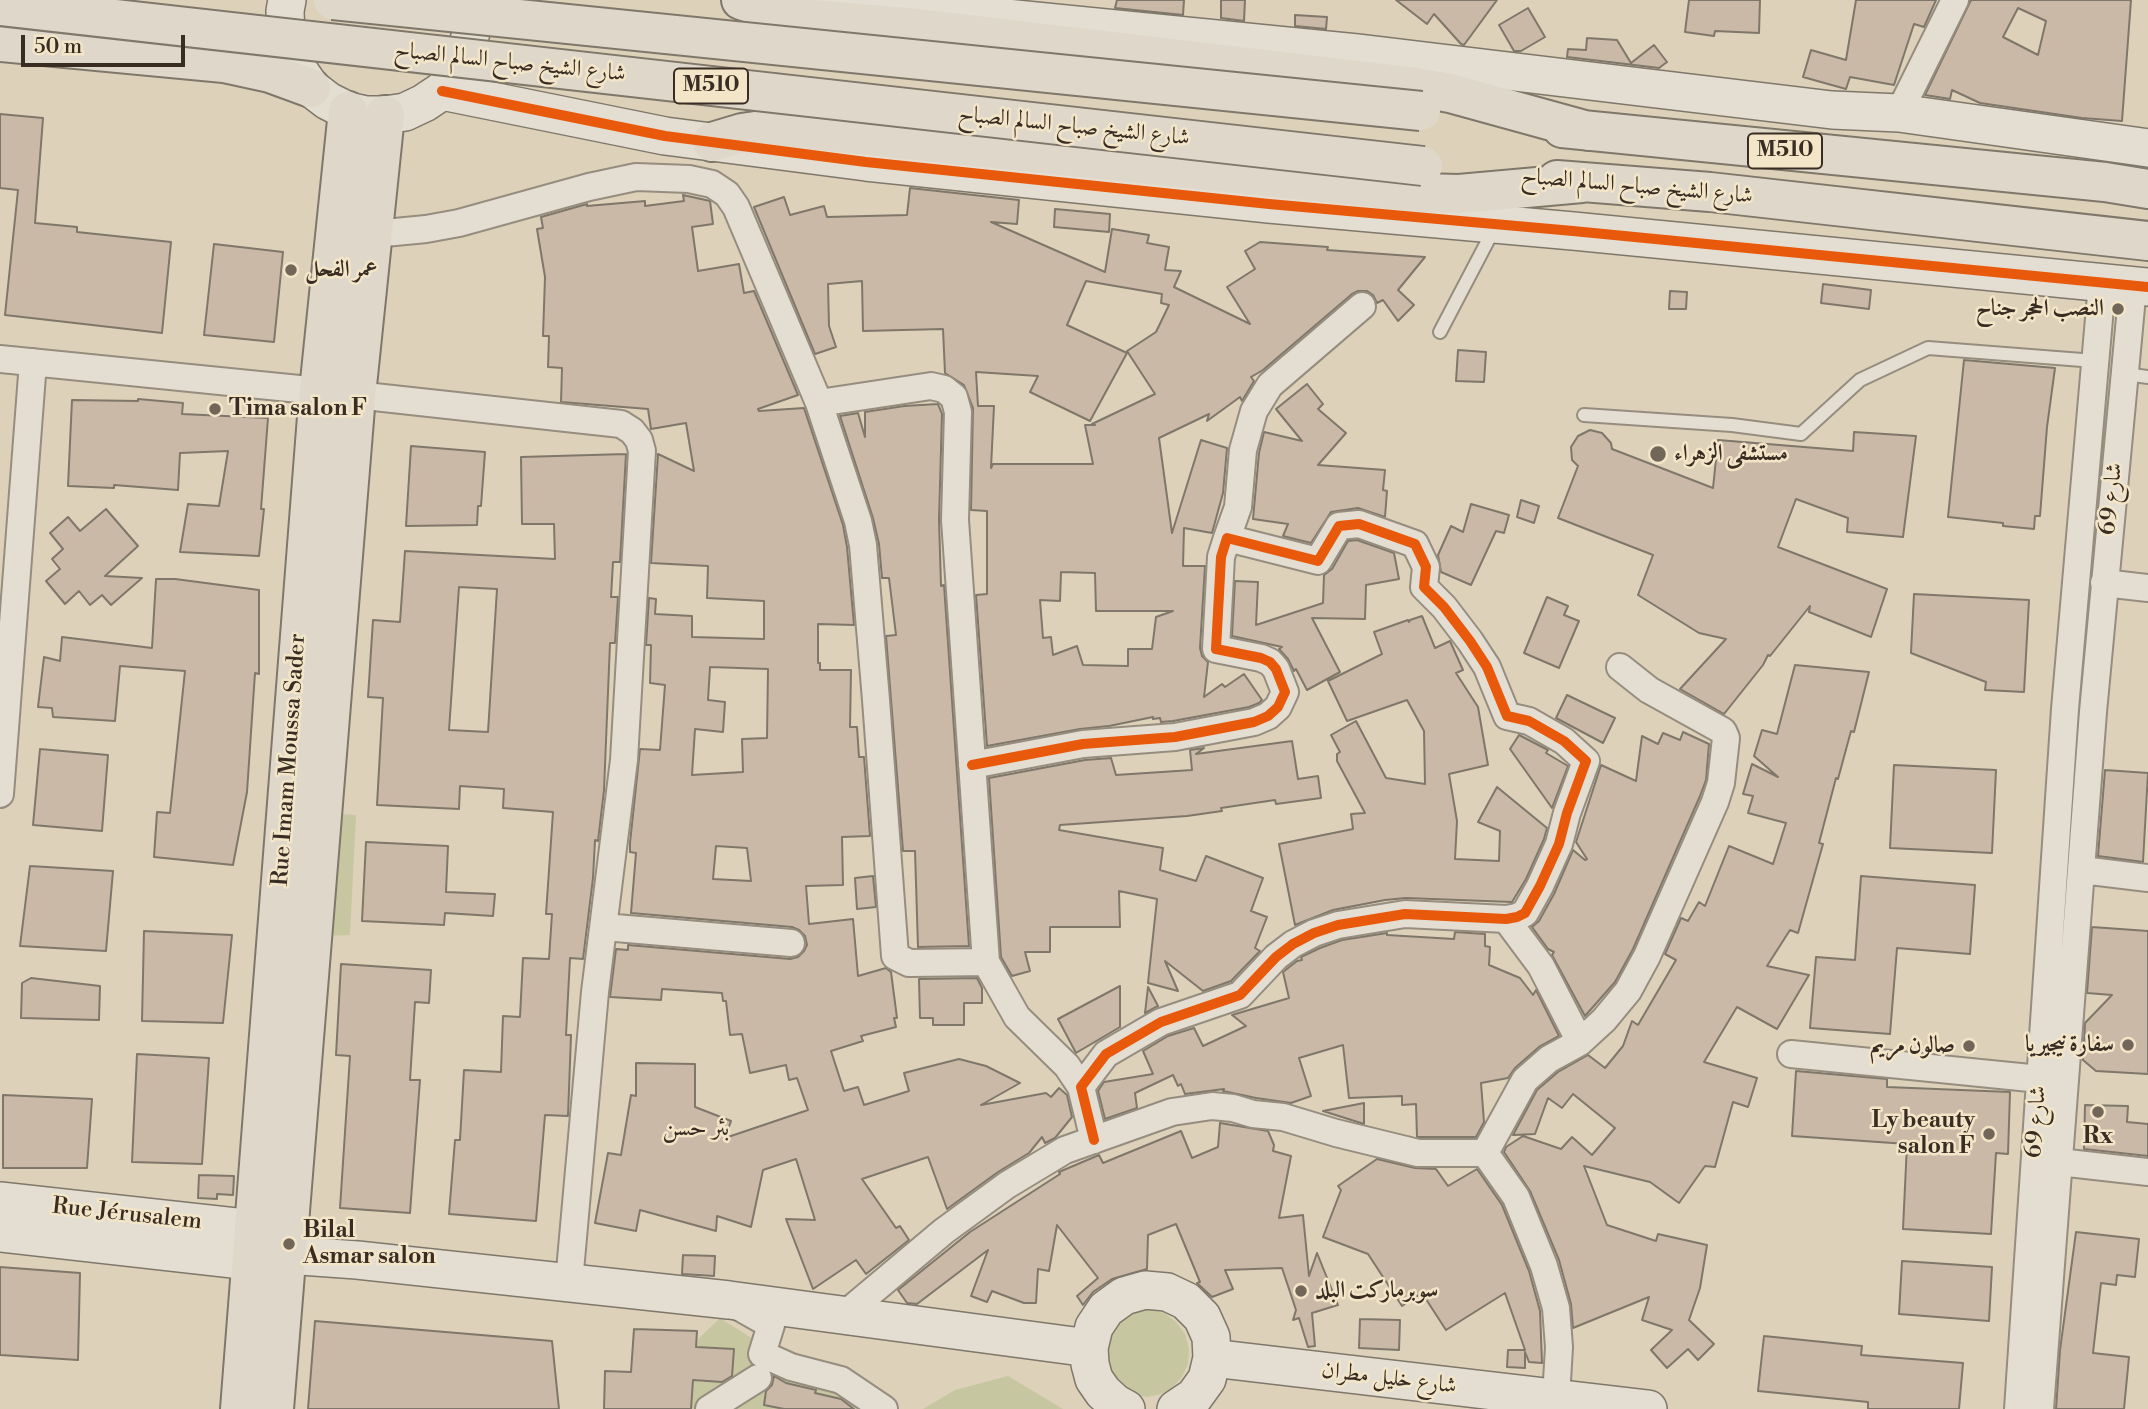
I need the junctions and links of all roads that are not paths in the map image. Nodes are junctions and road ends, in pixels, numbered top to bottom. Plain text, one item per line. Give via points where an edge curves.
1 (287, 0) edge
2 (332, 0) edge
3 (469, 0) edge
4 (741, 0) edge
5 (802, 0) edge
6 (1955, 0) edge
7 (0, 6) edge
8 (0, 42) edge
9 (311, 88) junction
10 (442, 91) junction
11 (348, 111) junction
12 (1899, 113) junction
13 (385, 115) junction
14 (1588, 131) junction
15 (712, 142) junction
16 (2148, 148) edge
17 (2148, 179) edge
18 (2105, 182) junction
19 (1581, 183) junction
20 (2148, 189) edge
21 (1496, 225) junction
22 (374, 234) junction
23 (2141, 242) edge
24 (2128, 285) edge
25 (1362, 306) dead end
26 (1440, 332) dead end
27 (0, 359) edge
28 (2095, 361) junction
29 (33, 362) junction
30 (2136, 376) edge
31 (337, 393) junction
32 (819, 403) junction
33 (1584, 415) dead end
34 (1227, 538) junction
35 (2104, 583) junction
36 (2148, 588) edge
37 (1620, 667) dead end
38 (2065, 709) junction
39 (2093, 712) junction
40 (972, 765) junction
41 (0, 794) edge
42 (2082, 870) junction
43 (2148, 878) edge
44 (1506, 919) junction
45 (604, 927) junction
46 (791, 943) dead end
47 (986, 962) junction
48 (2046, 993) junction
49 (2072, 996) junction
50 (1580, 1042) junction
51 (1791, 1054) dead end
52 (2040, 1079) junction
53 (1081, 1087) junction
54 (1094, 1140) junction
55 (1485, 1153) junction
56 (2059, 1162) junction
57 (2148, 1172) edge
58 (0, 1201) edge
59 (0, 1233) edge
60 (264, 1248) junction
61 (569, 1282) junction
62 (729, 1300) junction
63 (844, 1315) junction
64 (1089, 1348) junction
65 (1212, 1358) junction
66 (760, 1366) junction
67 (1546, 1402) edge
68 (240, 1409) edge
69 (274, 1409) edge
70 (709, 1409) edge
71 (752, 1409) edge
72 (884, 1409) edge
73 (1126, 1409) edge
74 (1177, 1409) edge
75 (1648, 1409) edge
76 (2018, 1409) edge
77 (2040, 1409) edge

1 - 9 street via 286,39 295,65
2 - 14 main road, شارع الشيخ صباح السالم الصباح / M510, bridge
3 - 10 street via 471,32 466,54
4 - 14 main road via 790,17 1410,86
5 - 12 street via 1357,52 1832,110
6 - 12 street
7 - 19 main road, شارع الشيخ صباح السالم الصباح / M510, bridge
8 - 9 main road via 223,62
9 - 11 street
10 - 13 street via 405,112
10 - 15 street
11 - 13 street
11 - 31 main road, Rue Imam Moussa Sader
12 - 16 street
13 - 22 main road, Rue Imam Moussa Sader
14 - 18 main road, شارع الشيخ صباح السالم الصباح / M510
15 - 19 main road via 742,133 800,129 1421,193
15 - 21 street via 866,162
17 - 18 main road
18 - 20 main road, شارع الشيخ صباح السالم الصباح / M510
19 - 23 main road, شارع الشيخ صباح السالم الصباح / M510 via 1710,192
21 - 24 street
21 - 26 lane
22 - 31 main road, Rue Imam Moussa Sader
22 - 32 street via 459,223 628,178 665,177 712,184 736,207
24 - 28 street, شارع 69
24 - 30 street, شارع 69
25 - 34 street via 1270,385 1254,411 1243,450 1238,507
27 - 29 street
28 - 33 lane via 1928,348 1860,380 1801,434
28 - 38 street, شارع 69
29 - 31 street
29 - 41 street
30 - 35 street, شارع 69
31 - 45 street via 597,420 621,424 639,440 642,451 624,760
31 - 60 main road, Rue Imam Moussa Sader
32 - 40 street via 931,386 954,397 958,412 955,520
32 - 47 street via 863,545 895,956 909,963
34 - 40 street via 1221,557 1216,649 1270,662 1285,692 1268,716 1175,737 1083,744
34 - 44 street via 1318,561 1339,526 1359,524 1415,544 1426,567 1424,587 1487,667 1507,716 1529,721 1564,741 1586,761 1540,886 1525,913
35 - 36 street
35 - 39 street, شارع 69
37 - 50 street via 1649,690 1723,731 1725,756 1715,802 1647,956 1628,991
38 - 39 street
38 - 48 street, شارع 69
39 - 42 street, شارع 69
40 - 47 street
42 - 43 street
42 - 49 street, شارع 69
44 - 50 street via 1541,966
44 - 53 street via 1405,914 1314,933 1276,957 1240,995 1161,1022 1106,1054
45 - 46 street
45 - 61 street
47 - 53 street via 1017,1017 1067,1066
48 - 49 street
48 - 52 street, شارع 69
49 - 56 street, شارع 69
50 - 55 street via 1549,1059 1525,1080
51 - 52 street
52 - 76 street, شارع 69
53 - 54 street
54 - 55 street via 1172,1112 1212,1106 1283,1117 1418,1153
54 - 63 street via 1065,1150 1007,1185
55 - 67 street via 1516,1197 1556,1308 1559,1347
56 - 57 street
56 - 77 street, شارع 69
58 - 60 street, Rue Jérusalem
59 - 60 street, Rue Jérusalem
60 - 61 street
60 - 68 main road, Rue Imam Moussa Sader
60 - 69 main road, Rue Imam Moussa Sader
61 - 62 street
62 - 63 street
62 - 66 street via 771,1325
63 - 64 street
64 - 65 street via 1094,1327 1106,1309 1124,1296 1145,1290 1167,1292 1186,1301 1202,1317 1211,1337
64 - 73 street via 1094,1379
65 - 67 street, شارع خليل مطران
65 - 74 street via 1207,1379 1194,1397
66 - 70 street
66 - 71 street
66 - 72 street via 791,1367 841,1380
67 - 75 street, شارع خليل مطران

